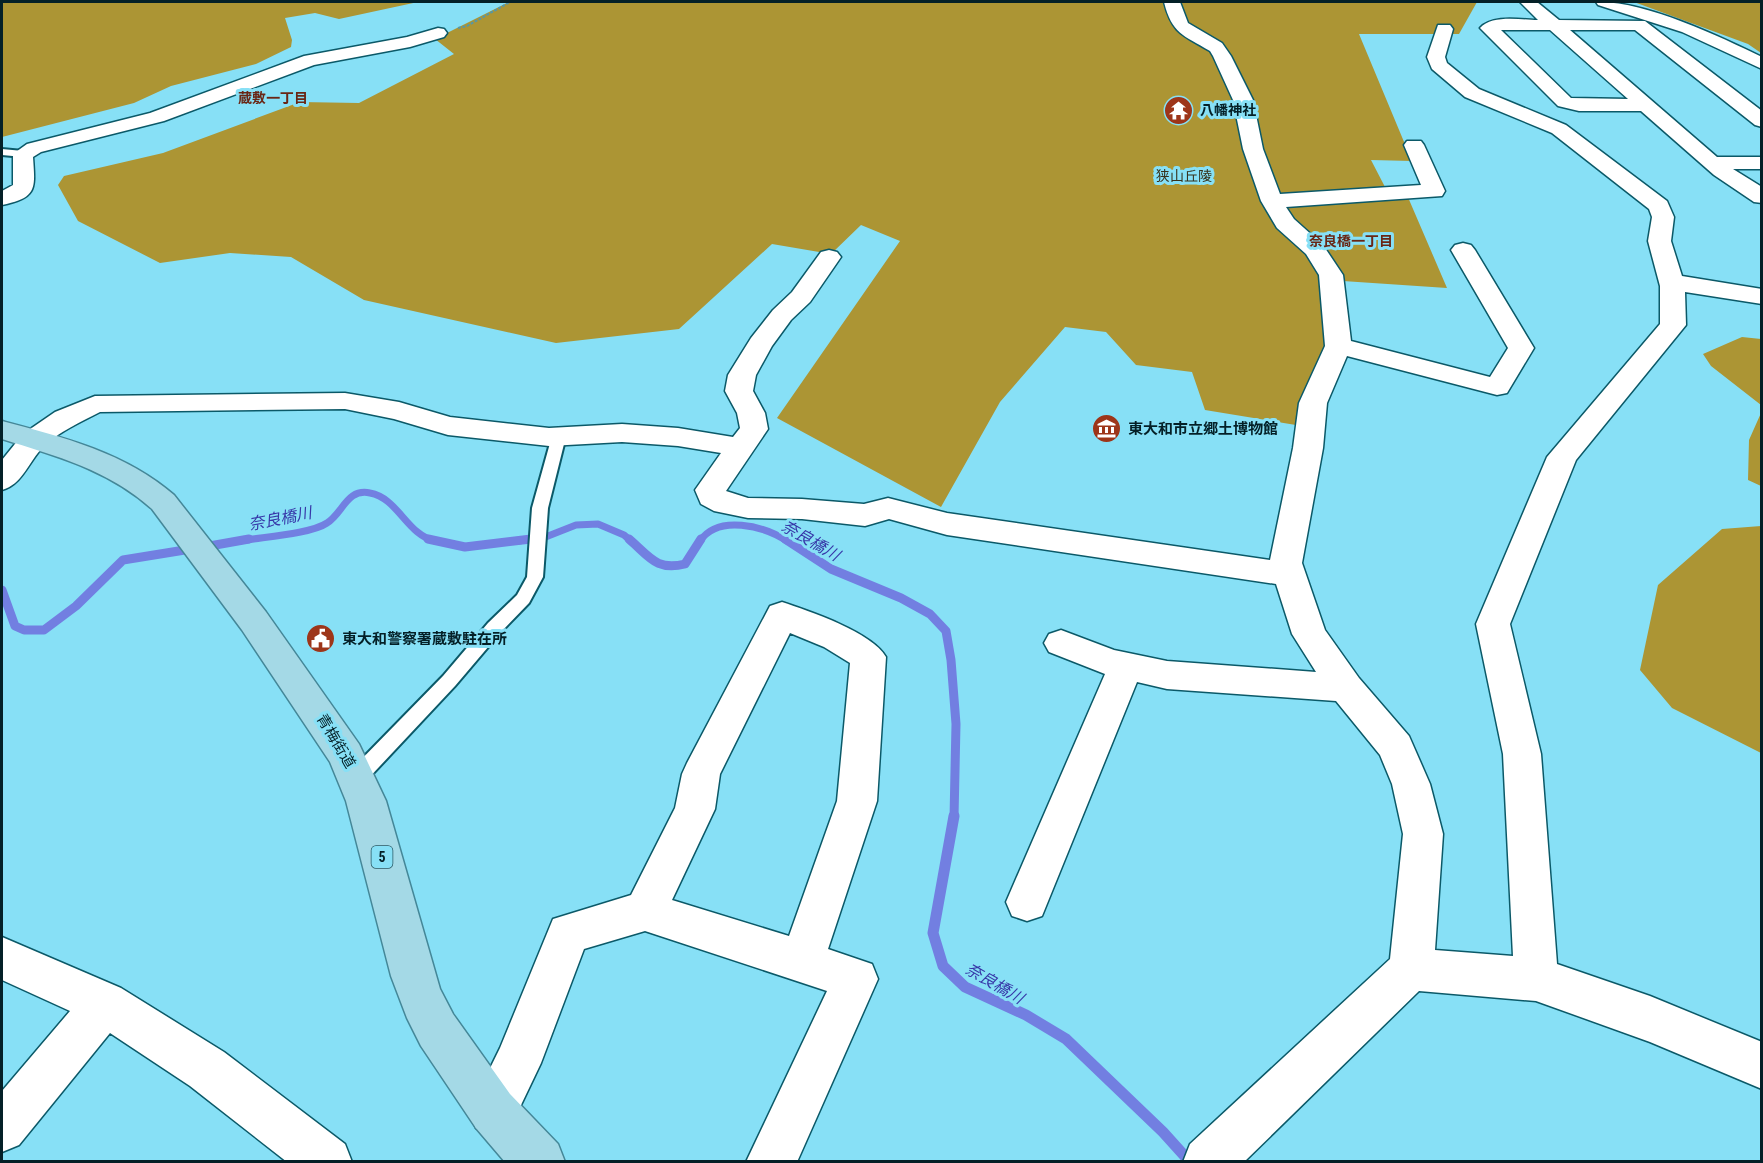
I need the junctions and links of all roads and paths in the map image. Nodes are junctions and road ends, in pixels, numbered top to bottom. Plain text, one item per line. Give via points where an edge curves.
1 (510, 2) edge
2 (1172, 2) edge
3 (1528, 2) edge
4 (1604, 2) edge
5 (1554, 25) junction
6 (1444, 29) dead end
7 (438, 33) joint
8 (1761, 64) edge
9 (1646, 105) junction
10 (1761, 122) edge
11 (1414, 145) dead end
12 (2, 152) edge
13 (23, 154) junction
14 (1713, 163) junction
15 (1761, 164) edge
16 (1761, 197) edge
17 (2, 199) edge
18 (1272, 201) junction
19 (1463, 250) dead end
20 (829, 257) dead end
21 (1671, 282) junction
22 (1761, 297) edge
23 (1338, 346) junction
24 (2, 430) edge
25 (559, 436) junction
26 (33, 440) junction
27 (740, 447) junction
28 (2, 480) edge
29 (1289, 574) junction
30 (1061, 643) dead end
31 (1126, 666) junction
32 (1346, 688) junction
33 (357, 777) junction
34 (1027, 902) dead end
35 (645, 911) junction
36 (2, 958) edge
37 (802, 961) junction
38 (1411, 969) junction
39 (1536, 979) junction
40 (105, 1004) junction
41 (1761, 1066) edge
42 (493, 1111) junction
43 (2, 1128) edge
44 (1211, 1158) edge
45 (327, 1161) edge
46 (540, 1161) edge
47 (771, 1161) edge

1 - 7 path via 467,26
2 - 18 street via 1182,27 1216,47 1231,71
3 - 5 street
4 - 8 street via 1688,28
5 - 9 street
5 - 9 street via 1489,28 1565,102
5 - 10 street via 1640,25
6 - 21 street via 1436,57 1438,65 1473,93 1559,129 1659,206 1664,216 1659,227 1660,249
7 - 13 street via 410,42 310,60 157,117
9 - 14 street
11 - 18 street via 1434,191
12 - 13 lane
13 - 17 street via 24,188
14 - 15 street
14 - 16 street
18 - 23 street via 1285,223 1315,250 1331,275
19 - 23 street via 1521,348 1497,387
20 - 27 street via 760,344 742,375 739,391 751,412 754,429
21 - 22 street
21 - 39 street via 1673,325 1562,457 1493,624 1522,754
23 - 29 street via 1313,403 1286,563
24 - 26 main road, 青梅街道 / 5
25 - 26 street via 448,426 399,411 345,401 301,400 95,404
25 - 27 street via 622,432
25 - 33 lane via 540,507 535,577 523,599
26 - 28 street
26 - 33 main road, 青梅街道 / 5 via 101,463 145,485 163,502 314,705
27 - 29 street via 710,490 724,504 865,515 888,508 947,524
29 - 32 street via 1309,634
30 - 31 street
31 - 32 street via 1167,675
31 - 34 street
32 - 38 street via 1396,747 1411,784 1423,834
33 - 42 main road, 青梅街道 / 5 via 423,1002 437,1030
35 - 37 street
35 - 37 street via 695,809 701,774 782,615 868,657 857,801
35 - 42 street via 568,933 518,1063
36 - 40 street
37 - 47 street via 856,979
38 - 39 street
38 - 44 street
39 - 41 street via 1702,1039
40 - 43 street
40 - 45 street via 207,1069
42 - 46 main road, 青梅街道 / 5

